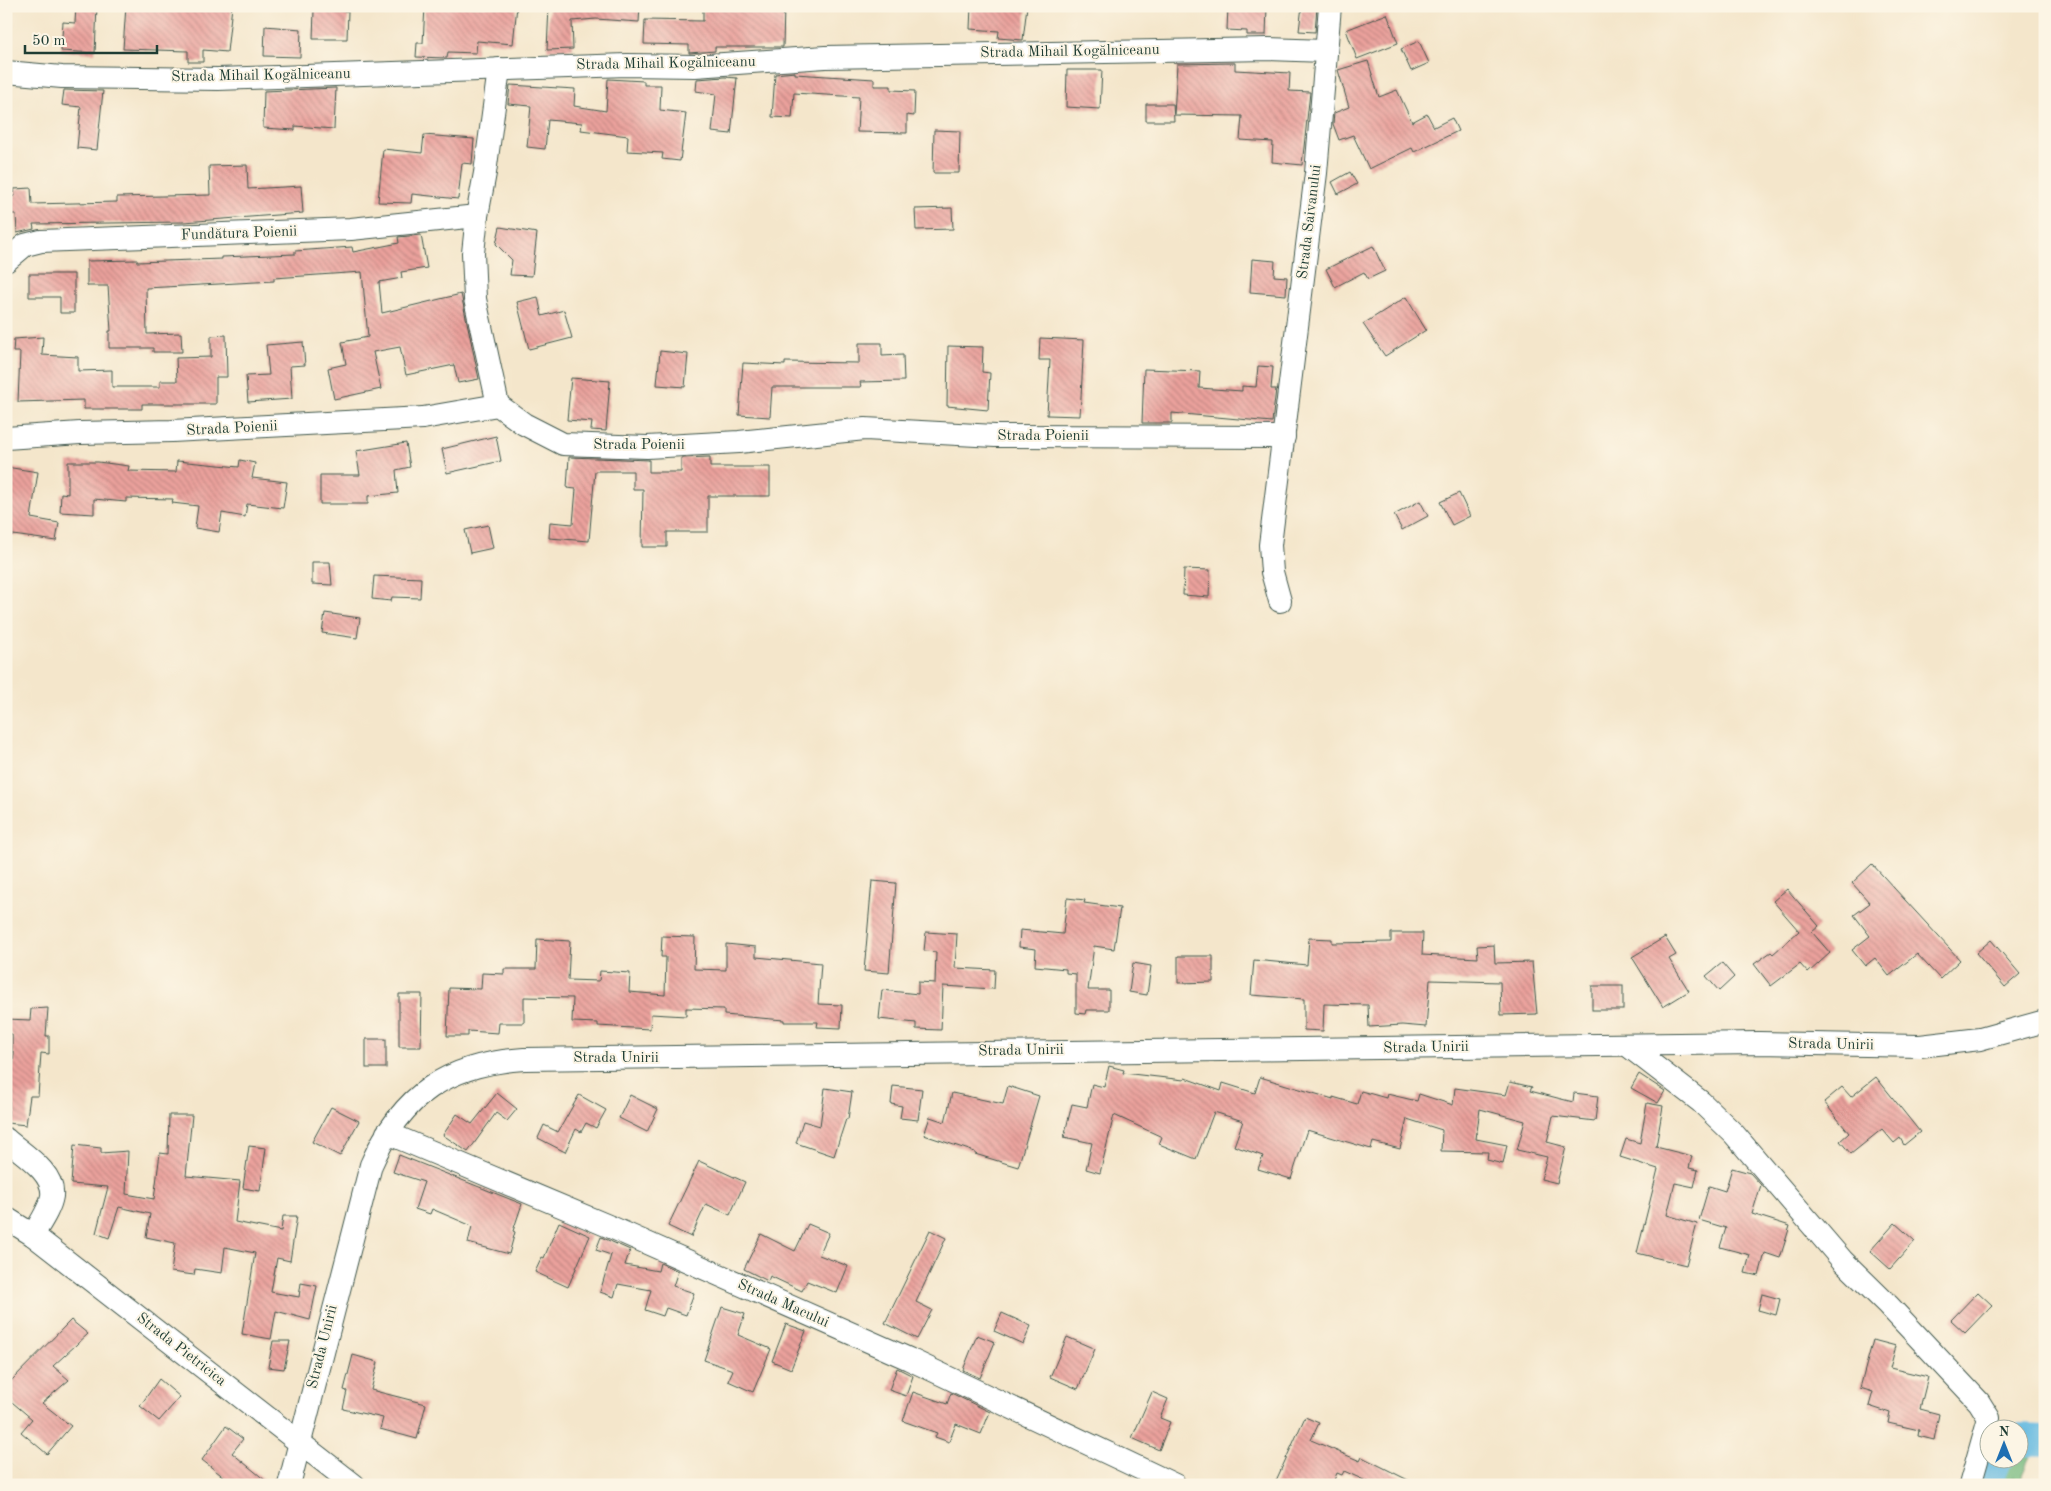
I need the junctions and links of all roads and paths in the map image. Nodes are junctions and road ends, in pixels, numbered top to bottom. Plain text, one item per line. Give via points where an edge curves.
1 (1330, 6) edge
2 (1325, 51) junction
3 (499, 69) junction
4 (6, 72) edge
5 (477, 216) junction
6 (6, 261) edge
7 (498, 405) junction
8 (1284, 437) junction
9 (6, 438) edge
10 (1280, 601) dead end
11 (2045, 1021) edge
12 (1627, 1045) junction
13 (387, 1132) junction
14 (6, 1139) edge
15 (6, 1218) edge
16 (33, 1235) junction
17 (299, 1443) junction
18 (289, 1485) edge
19 (354, 1485) edge
20 (1175, 1485) edge
21 (1970, 1485) edge

1 - 2 street, Strada Saivanului
2 - 3 street, Strada Mihail Kogălniceanu via 1268,49 825,57 695,66
2 - 8 street, Strada Saivanului via 1316,173
3 - 4 street, Strada Mihail Kogălniceanu via 218,79 62,77
3 - 5 street
5 - 6 street, Fundătura Poienii via 351,229 41,241 25,245
5 - 7 street via 473,253 476,299
7 - 8 street, Strada Poienii via 524,424 563,444 646,447 739,442 865,429 995,436
7 - 9 street, Strada Poienii via 423,418
8 - 10 street, Strada Saivanului via 1270,545 1272,572
11 - 12 street, Strada Unirii via 1980,1039 1920,1046
12 - 13 street, Strada Unirii via 515,1059 470,1067 435,1084 410,1104
12 - 21 street via 1701,1102 1734,1134 1842,1260 1979,1402 1989,1418
13 - 17 street, Strada Unirii via 371,1165 363,1192
13 - 20 street, Strada Macului via 908,1359
14 - 16 street via 34,1163 51,1185 50,1205
15 - 16 street, Strada Pietricica
16 - 17 street, Strada Pietricica
17 - 18 street, Strada Unirii
17 - 19 street, Strada Pietricica

